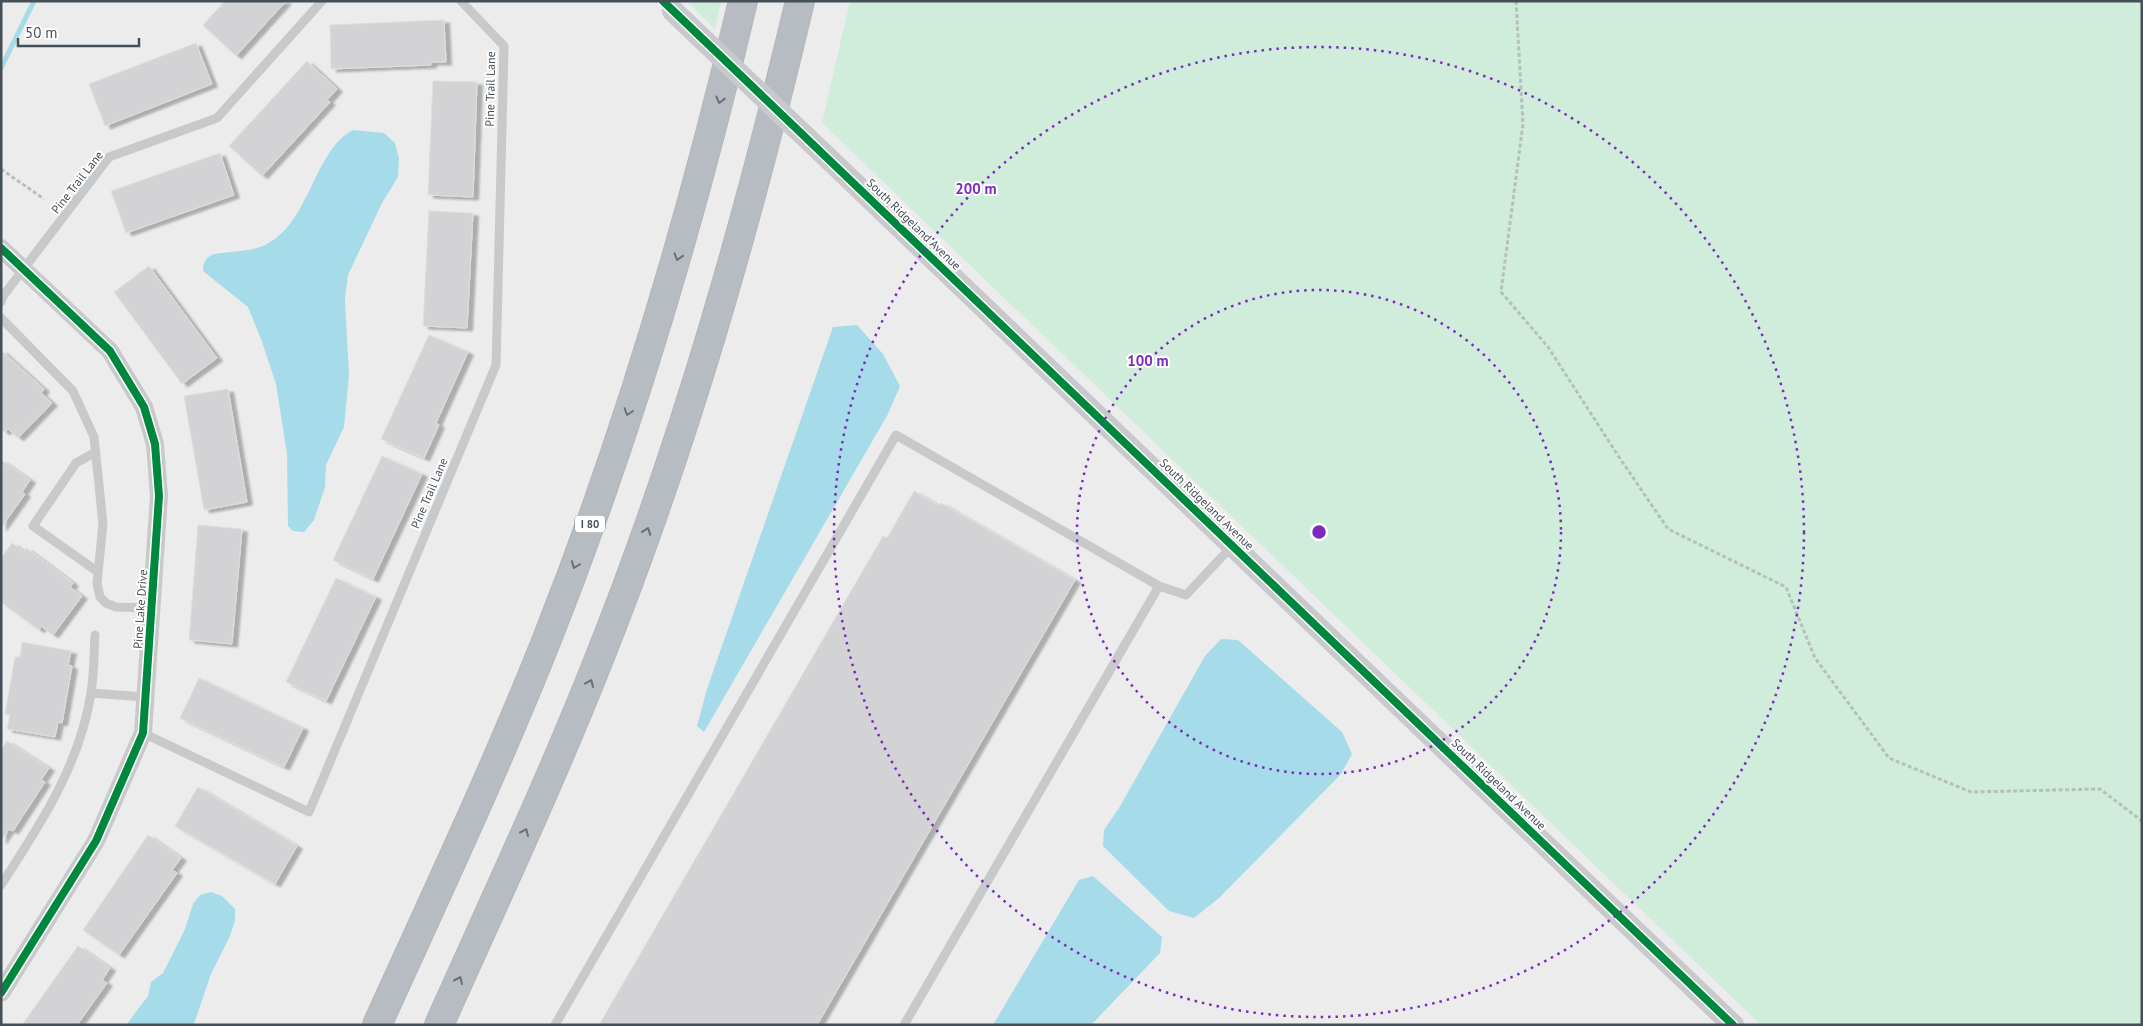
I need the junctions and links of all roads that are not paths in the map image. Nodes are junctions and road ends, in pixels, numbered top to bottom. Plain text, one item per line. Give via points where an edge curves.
1 (322, 1) edge
2 (461, 1) edge
3 (743, 1) edge
4 (800, 1) edge
5 (668, 6) edge
6 (1, 248) edge
7 (25, 270) junction
8 (1, 302) edge
9 (1, 318) edge
10 (96, 452) junction
11 (1233, 545) junction
12 (98, 572) junction
13 (1159, 586) junction
14 (151, 608) junction
15 (95, 635) dead end
16 (91, 693) junction
17 (145, 697) junction
18 (143, 733) junction
19 (1, 885) edge
20 (1, 993) edge
21 (377, 1025) edge
22 (439, 1025) edge
23 (555, 1025) edge
24 (904, 1025) edge
25 (1733, 1025) edge

1 - 7 lane, Pine Trail Lane via 217,118 109,157
2 - 18 lane, Pine Trail Lane via 504,46 496,365 309,812
3 -> 21 highway, I 80 via 680,250 578,558 496,761
22 -> 4 highway via 599,660 667,474 736,251 767,140
5 - 11 street, South Ridgeland Avenue, bridge
6 - 7 street, Pine Lake Drive
7 - 8 lane, Pine Trail Lane
7 - 14 street, Pine Lake Drive via 110,351 144,407 155,444 159,496
9 - 10 lane via 73,391 94,437
10 - 12 lane via 103,524
10 - 12 lane via 76,463 33,526
11 - 13 lane via 1186,595
11 - 25 street, South Ridgeland Avenue
12 - 14 lane via 100,597 106,603 116,607
13 - 23 lane via 896,435
13 - 24 lane
14 - 17 street, Pine Lake Drive
15 - 16 lane
16 - 17 lane
16 - 19 lane via 71,767 44,818
17 - 18 street, Pine Lake Drive
18 - 20 street, Pine Lake Drive via 96,841

